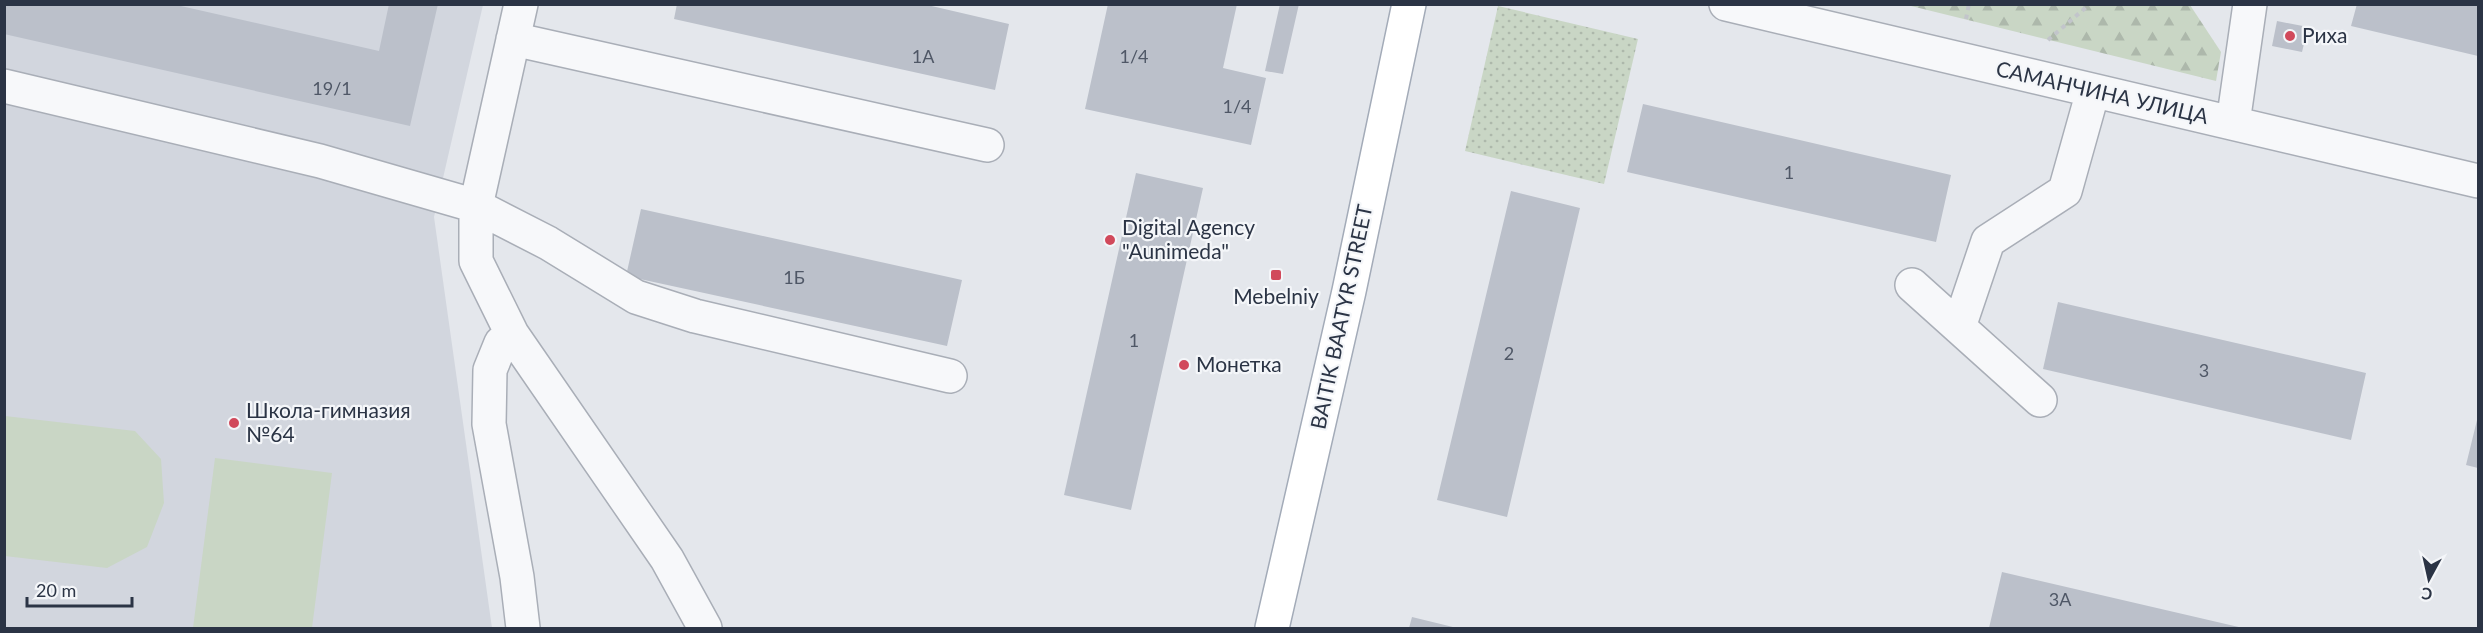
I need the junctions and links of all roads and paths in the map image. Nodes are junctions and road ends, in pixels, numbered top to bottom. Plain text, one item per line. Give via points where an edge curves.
1 (521, 4) edge
2 (1409, 4) edge
3 (1726, 4) edge
4 (1969, 4) edge
5 (2090, 4) edge
6 (2250, 4) edge
7 (1966, 19) dead end
8 (513, 39) junction
9 (2048, 40) dead end
10 (4, 86) edge
11 (2093, 91) junction
12 (2233, 123) junction
13 (987, 145) dead end
14 (2478, 181) edge
15 (476, 206) junction
16 (1912, 285) dead end
17 (1959, 327) junction
18 (512, 334) junction
19 (950, 376) dead end
20 (2040, 400) dead end
21 (523, 628) edge
22 (705, 628) edge
23 (1272, 628) edge

1 - 8 street
2 - 23 main road, BAITIK BAATYR STREET
3 - 11 street, САМАНЧИНА УЛИЦА
4 - 7 path
5 - 9 path
6 - 12 street
8 - 13 street
8 - 15 street
10 - 15 street via 320,161
11 - 12 street, САМАНЧИНА УЛИЦА
11 - 17 street via 2065,191 1988,241
12 - 14 street, САМАНЧИНА УЛИЦА
15 - 18 street via 476,261
15 - 19 street via 548,243 636,297 695,316
16 - 17 street
17 - 20 street
18 - 21 street via 501,344 490,370 489,424
18 - 22 street via 667,559

